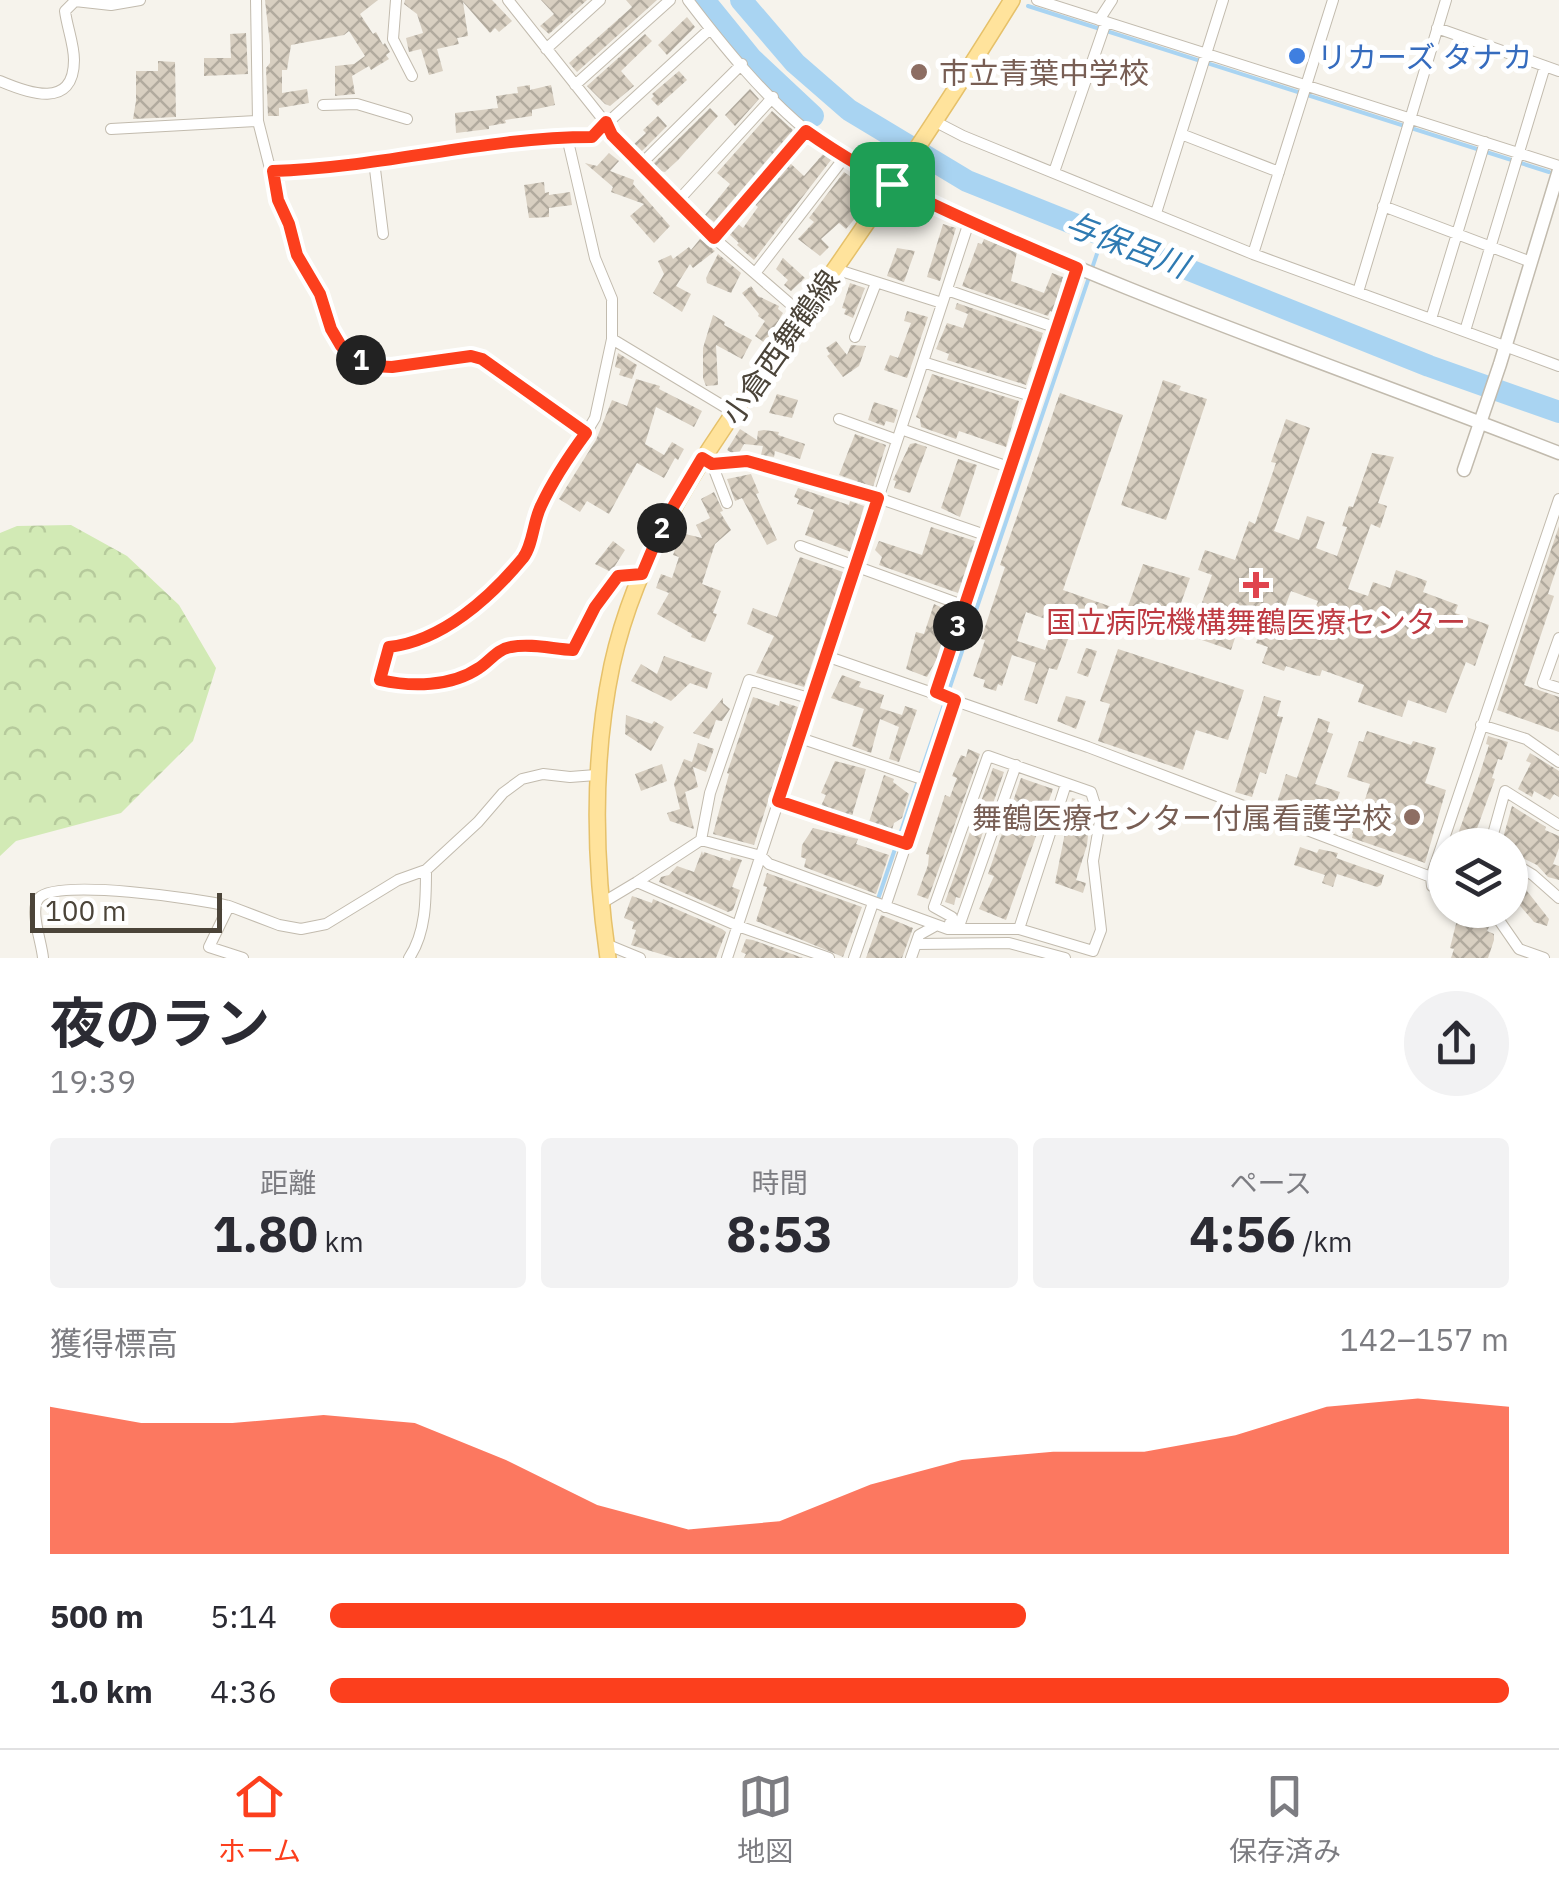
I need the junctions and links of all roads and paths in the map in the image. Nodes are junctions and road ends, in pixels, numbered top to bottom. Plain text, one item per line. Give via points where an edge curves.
1 (140, 0) edge
2 (256, 0) edge
3 (396, 0) edge
4 (508, 0) edge
5 (529, 0) edge
6 (600, 0) edge
7 (670, 0) edge
8 (688, 0) edge
9 (1012, 0) edge
10 (1037, 0) edge
11 (1112, 0) edge
12 (1223, 0) edge
13 (1333, 0) edge
14 (1446, 0) edge
15 (517, 11) junction
16 (1102, 21) junction
17 (1437, 28) junction
18 (710, 29) junction
19 (546, 50) junction
20 (1206, 54) junction
21 (742, 64) junction
22 (1545, 66) junction
23 (1559, 71) edge
24 (412, 76) dead end
25 (0, 81) edge
26 (576, 86) junction
27 (1306, 86) junction
28 (773, 97) junction
29 (323, 106) dead end
30 (407, 119) dead end
31 (258, 121) junction
32 (606, 122) junction
33 (1408, 124) junction
34 (933, 126) junction
35 (111, 129) dead end
36 (806, 131) junction
37 (1181, 134) junction
38 (567, 137) junction
39 (1485, 142) junction
40 (1520, 153) junction
41 (844, 158) junction
42 (374, 161) junction
43 (640, 165) junction
44 (1559, 168) edge
45 (273, 171) junction
46 (1054, 172) junction
47 (1279, 172) junction
48 (892, 184) junction
49 (676, 202) junction
50 (1383, 206) junction
51 (1156, 214) junction
52 (969, 222) junction
53 (383, 234) dead end
54 (1457, 234) junction
55 (714, 238) junction
56 (1491, 247) junction
57 (1254, 254) junction
58 (1531, 262) junction
59 (836, 268) junction
60 (1077, 268) junction
61 (756, 272) junction
62 (876, 284) junction
63 (947, 290) junction
64 (1358, 292) junction
65 (942, 303) junction
66 (803, 315) junction
67 (1431, 319) junction
68 (1057, 328) junction
69 (1466, 332) junction
70 (855, 337) dead end
71 (612, 340) junction
72 (1506, 346) junction
73 (923, 362) junction
74 (1559, 366) edge
75 (1034, 397) junction
76 (732, 412) junction
77 (1483, 417) junction
78 (840, 419) dead end
79 (586, 433) junction
80 (899, 434) junction
81 (1559, 453) edge
82 (707, 461) junction
83 (1011, 468) junction
84 (1464, 470) dead end
85 (878, 498) junction
86 (1559, 499) edge
87 (726, 503) dead end
88 (988, 536) junction
89 (800, 546) dead end
90 (855, 568) junction
91 (642, 574) junction
92 (964, 606) junction
93 (1559, 638) edge
94 (826, 656) junction
95 (1559, 688) edge
96 (936, 692) junction
97 (812, 699) junction
98 (955, 700) junction
99 (1482, 725) junction
100 (800, 738) junction
101 (1559, 762) edge
102 (1016, 766) junction
103 (596, 775) junction
104 (928, 780) junction
105 (1066, 784) junction
106 (778, 801) junction
107 (1559, 824) edge
108 (1447, 828) edge
109 (1495, 828) edge
110 (702, 840) junction
111 (907, 844) junction
112 (761, 856) junction
113 (426, 870) junction
114 (1528, 872) edge
115 (1428, 875) edge
116 (637, 882) junction
117 (1559, 898) edge
118 (602, 902) junction
119 (873, 903) junction
120 (229, 906) junction
121 (886, 908) junction
122 (738, 926) junction
123 (948, 928) junction
124 (1501, 928) edge
125 (1019, 929) junction
126 (916, 944) junction
127 (988, 945) junction
128 (210, 947) junction
129 (607, 951) edge
130 (1515, 954) edge
131 (1058, 957) edge
132 (42, 958) edge
133 (202, 958) edge
134 (243, 958) edge
135 (409, 958) edge
136 (640, 958) edge
137 (727, 958) edge
138 (829, 958) edge
139 (854, 958) edge
140 (911, 958) edge
141 (984, 958) edge
142 (1544, 958) edge

1 - 25 street via 68,5 74,66 58,90 38,96
2 - 31 street
3 - 24 street via 393,39
4 - 15 street
5 - 15 street
6 - 19 street
7 - 26 street
8 - 18 street
9 - 34 main road, 小倉西舞鶴線
10 - 16 street
11 - 16 street
12 - 20 street
13 - 27 street
14 - 17 street
15 - 19 street
16 - 20 street
16 - 46 street
17 - 22 street
17 - 33 street
18 - 21 street
18 - 32 street
19 - 26 street
20 - 27 street
20 - 37 street
21 - 28 street
21 - 43 street
22 - 23 street
22 - 40 street
26 - 32 street
27 - 33 street
27 - 47 street
28 - 36 street
28 - 49 street
29 - 30 street via 356,104
31 - 35 street
31 - 45 street
32 - 38 street via 592,137
32 - 43 street
33 - 39 street
33 - 50 street
34 - 46 street
34 - 48 main road, 小倉西舞鶴線
36 - 41 street
36 - 55 street
37 - 47 street
37 - 51 street
38 - 42 street
38 - 71 street via 595,258 612,299
39 - 40 street
39 - 54 street
40 - 44 street
40 - 56 street
41 - 48 street
41 - 61 street
42 - 45 street
42 - 53 street
43 - 49 street
44 - 58 street
45 - 79 street via 297,255 341,346 372,366 482,359
46 - 51 street
47 - 57 street
48 - 52 street
48 - 59 main road, 小倉西舞鶴線
49 - 55 street
50 - 54 street
50 - 64 street
51 - 57 street
52 - 60 street
52 - 63 street
54 - 56 street
54 - 67 street
55 - 61 street
56 - 58 street
56 - 69 street
57 - 64 street
58 - 72 street
59 - 62 street
59 - 66 main road, 小倉西舞鶴線
60 - 68 street
60 - 77 street
61 - 66 street
62 - 65 street
62 - 70 street
63 - 65 street
63 - 68 street
64 - 67 street
65 - 73 street
66 - 76 main road, 小倉西舞鶴線
67 - 69 street
68 - 75 street
69 - 72 street
71 - 76 street
71 - 79 street
72 - 74 street
72 - 77 street
73 - 75 street
73 - 80 street
75 - 83 street
76 - 82 main road, 小倉西舞鶴線
77 - 81 street
77 - 84 street
78 - 80 street
79 - 91 street via 539,510 524,556 444,629 389,647 380,680 402,685 465,676 512,646 573,650 618,576
80 - 83 street
80 - 85 street
82 - 85 street via 747,461
82 - 87 street
82 - 91 main road, 小倉西舞鶴線 via 664,522
83 - 88 street
85 - 88 street
85 - 90 street
86 - 99 street
88 - 92 street
89 - 90 street
90 - 92 street
90 - 94 street
91 - 103 main road, 小倉西舞鶴線 via 612,665
92 - 96 street
93 - 95 street via 1543,683
94 - 96 street
94 - 97 street
96 - 98 street
97 - 100 street
97 - 110 street via 749,680 710,793
98 - 104 street
98 - 115 street
99 - 101 street via 1526,738
99 - 108 street
100 - 104 street
100 - 106 street
102 - 105 street
102 - 123 street
102 - 123 street via 988,756 934,907 952,918
103 - 113 street via 522,778
103 - 118 main road, 小倉西舞鶴線
104 - 111 street
105 - 125 street
105 - 125 street via 1091,792 1100,821 1093,861 1101,930 1093,951
106 - 111 street
106 - 112 street
107 - 109 street via 1505,791
110 - 112 street
110 - 116 street
111 - 121 street
112 - 119 street
112 - 122 street
113 - 120 street via 326,924 301,929
113 - 135 street via 418,945
114 - 117 street
116 - 118 street
116 - 122 street
118 - 129 main road, 小倉西舞鶴線
119 - 121 street
119 - 139 street
120 - 128 street
120 - 132 street via 72,887 49,891 34,909
121 - 123 street
122 - 137 street
122 - 138 street
123 - 125 street
123 - 126 street via 919,935
124 - 130 street
126 - 127 street
126 - 140 street
127 - 131 street via 1008,943
127 - 141 street
128 - 133 street
128 - 134 street
129 - 136 street
130 - 142 street

